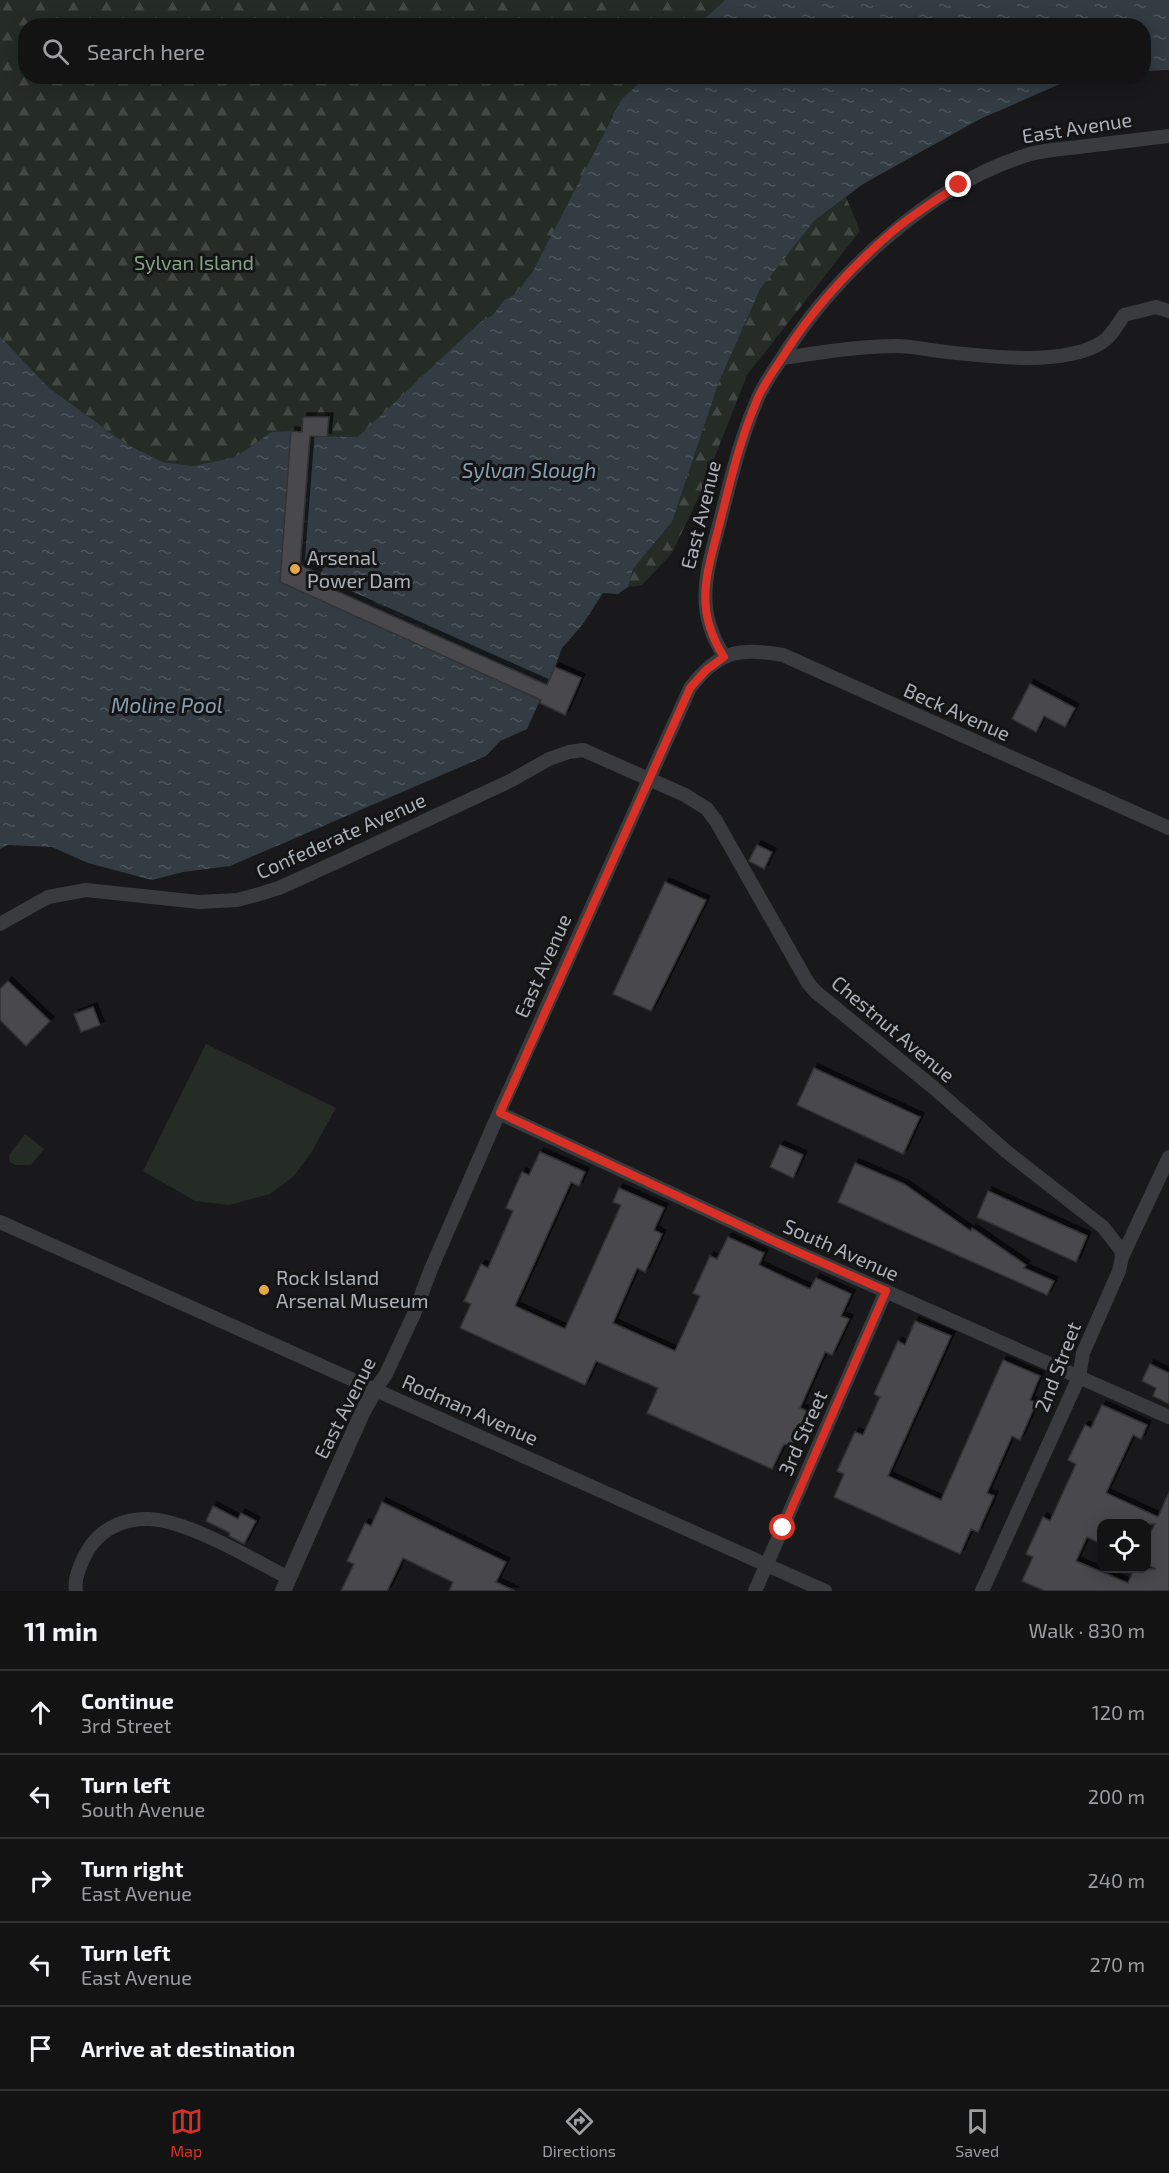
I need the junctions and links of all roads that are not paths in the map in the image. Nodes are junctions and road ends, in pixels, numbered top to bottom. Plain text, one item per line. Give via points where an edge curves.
1 (1169, 136) edge
2 (1169, 311) edge
3 (782, 358) junction
4 (724, 657) junction
5 (650, 780) junction
6 (1169, 828) edge
7 (0, 924) edge
8 (500, 1113) junction
9 (1169, 1157) edge
10 (0, 1222) edge
11 (1122, 1257) junction
12 (886, 1291) junction
13 (1079, 1377) junction
14 (375, 1390) junction
15 (1169, 1417) edge
16 (767, 1565) junction
17 (286, 1585) edge
18 (76, 1591) edge
19 (755, 1591) edge
20 (825, 1591) edge
21 (982, 1591) edge

1 - 3 street, East Avenue via 1022,156 983,171 892,232 843,280 794,337
2 - 3 street via 1156,307 1124,315 1101,343 1076,355 972,355 898,346
3 - 4 street, East Avenue via 755,404 732,472 707,573 706,614
4 - 5 street, East Avenue via 690,688
4 - 6 street, Beck Avenue via 749,651 783,656
5 - 7 street, Confederate Avenue via 583,750 569,752 343,859 256,895 200,902 86,890 48,897
5 - 8 street, East Avenue
5 - 11 street, Chestnut Avenue via 707,809 816,992 1103,1227
8 - 12 street, South Avenue
8 - 14 street, East Avenue via 414,1314
9 - 11 street, 2nd Street
10 - 14 street, Rodman Avenue
11 - 13 street, 2nd Street via 1083,1353
12 - 13 street, South Avenue
12 - 16 street, 3rd Street
13 - 15 street, South Avenue
13 - 21 street, 2nd Street
14 - 16 street, Rodman Avenue
14 - 17 street, East Avenue
16 - 19 street, 3rd Street
16 - 20 street, Rodman Avenue
17 - 18 street via 201,1534 148,1519 120,1522 98,1536 87,1550 74,1584

